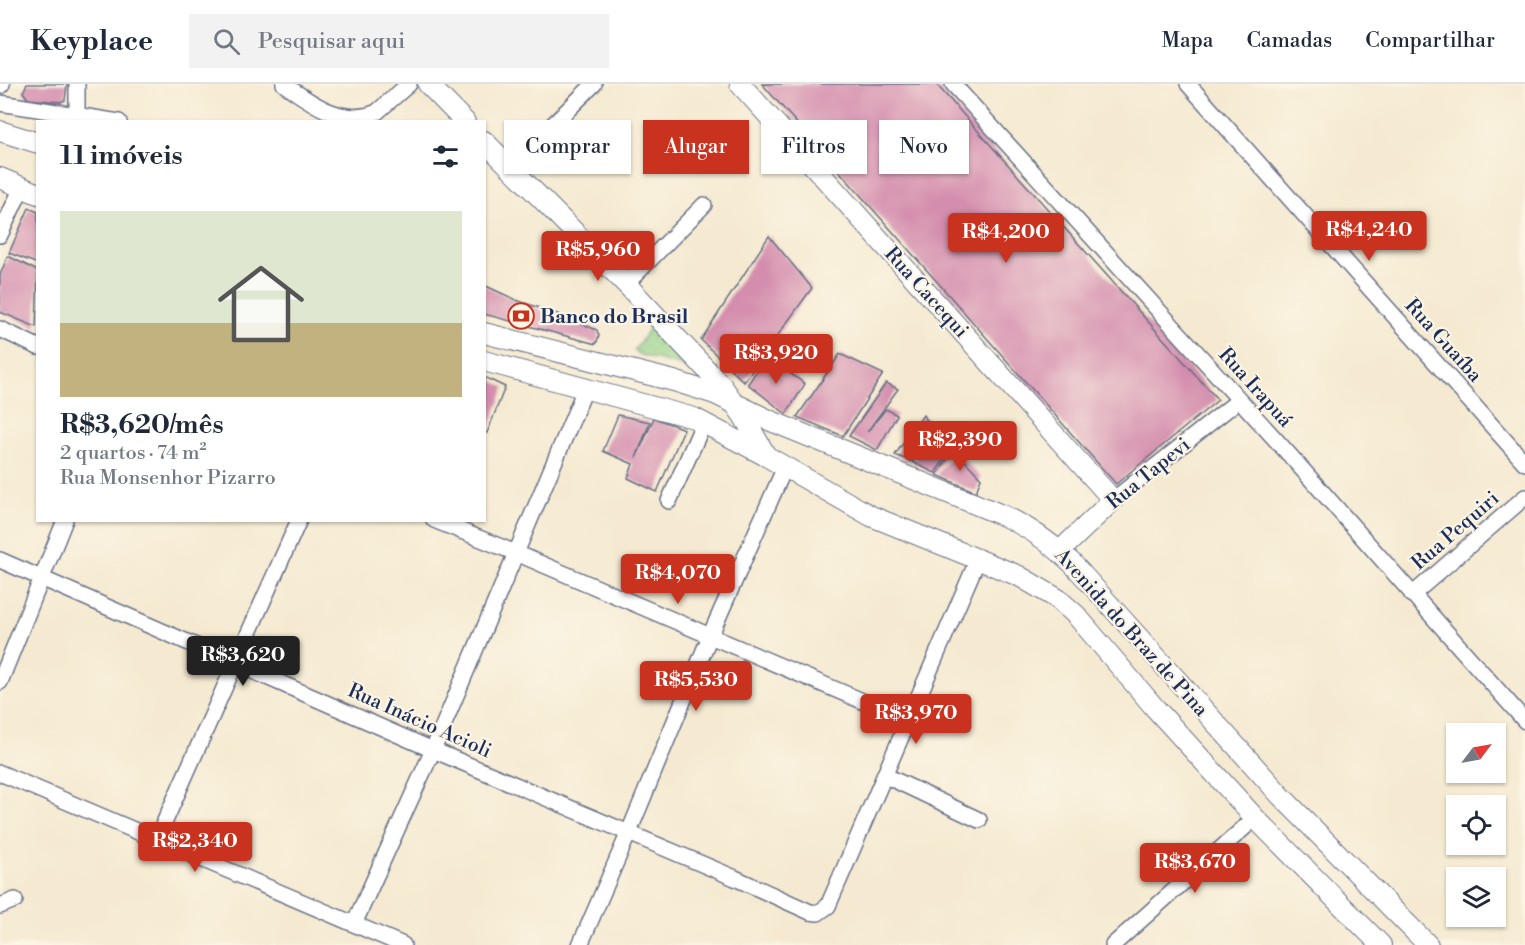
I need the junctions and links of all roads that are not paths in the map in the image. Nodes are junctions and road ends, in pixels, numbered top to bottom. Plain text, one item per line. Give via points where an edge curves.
1 (78, 84) edge
2 (284, 84) edge
3 (409, 84) edge
4 (428, 84) edge
5 (740, 84) edge
6 (953, 84) edge
7 (1188, 84) edge
8 (590, 85) edge
9 (0, 103) edge
10 (77, 114) junction
11 (320, 116) edge
12 (371, 118) edge
13 (108, 120) edge
14 (463, 120) edge
15 (556, 120) edge
16 (0, 131) edge
17 (36, 142) edge
18 (486, 143) edge
19 (504, 161) edge
20 (517, 174) edge
21 (0, 178) edge
22 (30, 190) edge
23 (704, 205) dead end
24 (0, 235) edge
25 (626, 284) junction
26 (0, 329) edge
27 (486, 334) edge
28 (36, 345) edge
29 (486, 362) edge
30 (585, 387) junction
31 (1239, 400) junction
32 (735, 403) junction
33 (704, 422) junction
34 (766, 456) junction
35 (1525, 463) edge
36 (785, 467) junction
37 (1525, 497) edge
38 (1113, 500) junction
39 (669, 501) dead end
40 (64, 522) edge
41 (298, 522) edge
42 (439, 522) edge
43 (1060, 551) junction
44 (516, 553) junction
45 (978, 559) junction
46 (0, 560) edge
47 (41, 579) junction
48 (1412, 595) junction
49 (710, 636) junction
50 (236, 662) junction
51 (0, 681) edge
52 (909, 721) junction
53 (1525, 721) edge
54 (433, 750) junction
55 (0, 773) edge
56 (884, 775) junction
57 (1255, 818) junction
58 (979, 820) dead end
59 (629, 832) junction
60 (157, 839) junction
61 (15, 900) dead end
62 (0, 906) edge
63 (354, 924) junction
64 (403, 945) edge
65 (580, 945) edge
66 (1113, 945) edge
67 (1381, 945) edge
68 (1428, 945) edge

1 - 10 street
2 - 11 street
3 - 12 street
4 - 14 main road
5 - 38 main road, Rua Cacequi
6 - 31 street, Rua Irapuá
7 - 35 street, Rua Guaíba
8 - 15 street
9 - 10 street
10 - 13 street
11 - 12 street
16 - 17 main road
18 - 19 main road, Avenida do Braz de Pina
20 - 25 main road, Avenida do Braz de Pina
21 - 22 main road
22 - 24 street
23 - 25 street
25 - 32 main road, Avenida do Braz de Pina
26 - 28 street
27 - 32 main road via 674,381
29 - 30 main road
30 - 33 main road
30 - 44 street
31 - 38 street, Rua Tapevi
31 - 48 street, Rua Irapuá
32 - 34 main road, Avenida do Braz de Pina
32 - 43 main road, Avenida do Braz de Pina via 1018,522
33 - 34 main road
33 - 39 street
34 - 36 main road, Avenida do Braz de Pina
36 - 45 main road, Avenida do Braz de Pina via 871,516
36 - 49 street
37 - 48 street, Rua Pequiri
38 - 43 main road, Rua Tapevi
40 - 47 street
41 - 50 street
42 - 44 street
43 - 68 main road, Avenida do Braz de Pina via 1281,796
44 - 49 street
44 - 54 street
45 - 52 street
45 - 57 main road, Avenida do Braz de Pina via 1038,586 1076,615
46 - 47 street, Rua Inácio Acioli
47 - 50 street, Rua Inácio Acioli
47 - 51 street
48 - 53 street, Rua Irapuá
49 - 52 street
49 - 59 street
50 - 54 street, Rua Inácio Acioli
50 - 60 street
52 - 56 street
54 - 59 street, Rua Inácio Acioli
54 - 63 street
55 - 60 street
56 - 58 street
56 - 59 street, Rua Inácio Acioli via 831,899 818,913
57 - 66 street
57 - 67 main road, Avenida do Braz de Pina
59 - 65 street
60 - 63 street
61 - 62 street
63 - 64 street

